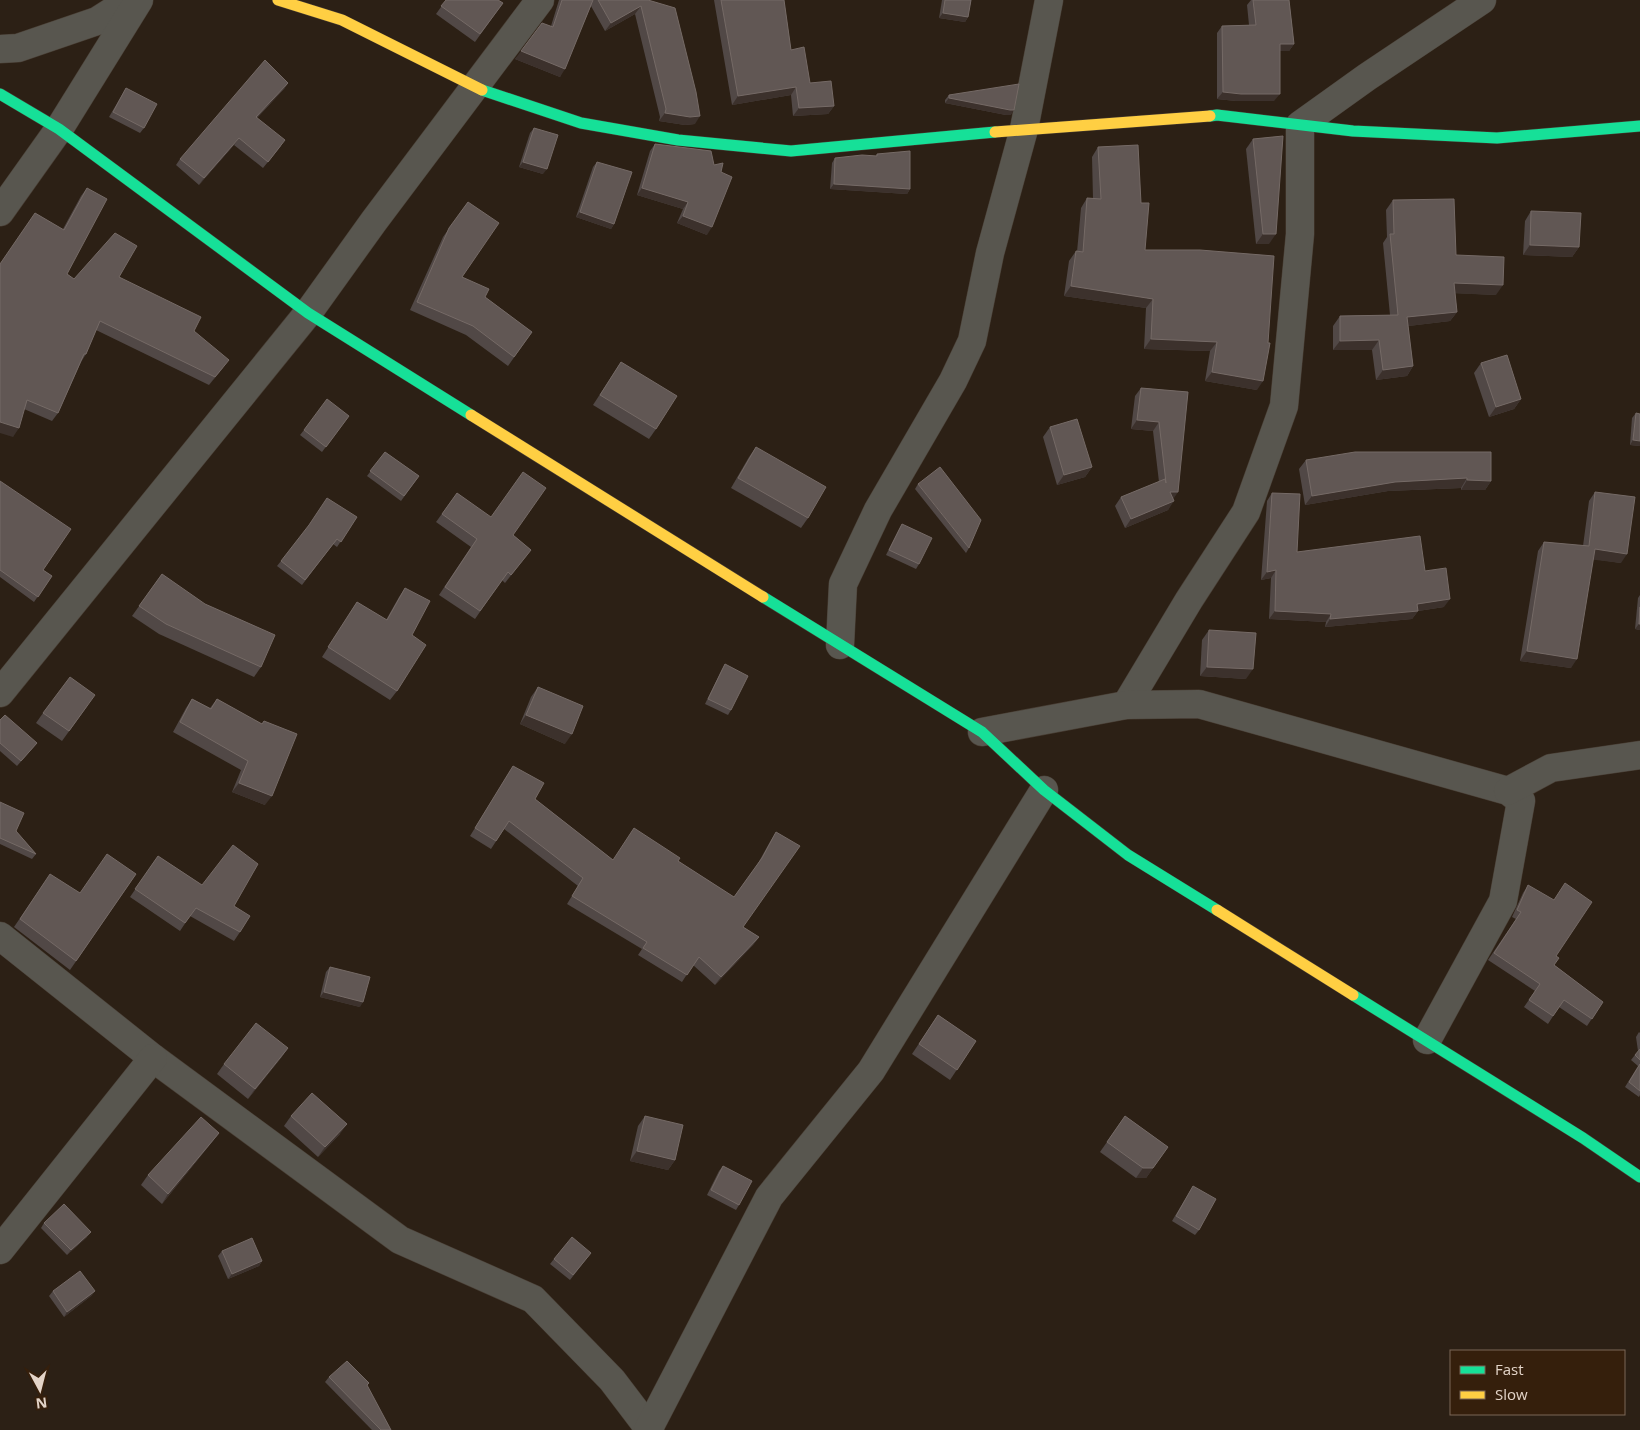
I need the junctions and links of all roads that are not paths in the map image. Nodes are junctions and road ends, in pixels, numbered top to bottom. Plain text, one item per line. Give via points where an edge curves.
1 (130, 0) edge
2 (139, 0) edge
3 (278, 0) edge
4 (540, 0) edge
5 (1049, 0) edge
6 (1482, 0) edge
7 (0, 49) edge
8 (474, 87) junction
9 (0, 94) edge
10 (1300, 125) junction
11 (1640, 126) edge
12 (59, 129) junction
13 (1024, 130) junction
14 (0, 212) edge
15 (308, 313) junction
16 (840, 645) junction
17 (0, 693) edge
18 (1126, 705) junction
19 (982, 732) junction
20 (1640, 754) edge
21 (1044, 790) junction
22 (1508, 791) junction
23 (0, 936) edge
24 (1427, 1040) junction
25 (153, 1058) junction
26 (1640, 1177) edge
27 (0, 1250) edge
28 (649, 1430) edge

1 - 7 street via 97,22 18,48
2 - 12 street
3 - 8 main road via 342,20
4 - 8 street
5 - 13 street
6 - 10 street
8 - 13 main road via 581,123 678,140 791,151
8 - 15 street
9 - 12 main road
10 - 11 main road via 1497,138
10 - 13 main road via 1217,115
10 - 18 street via 1300,234 1284,406 1246,512
12 - 14 street
12 - 15 main road
13 - 16 street via 990,253 972,341 953,381 878,510 843,584
15 - 16 main road
15 - 17 street
16 - 19 main road
18 - 19 street
18 - 22 street via 1199,704
19 - 21 main road
20 - 22 street via 1551,768
21 - 24 main road via 1128,855
21 - 28 street via 870,1071 769,1197
22 - 24 street via 1521,801 1503,901
23 - 25 street
24 - 26 main road
25 - 27 street
25 - 28 street via 400,1240 533,1299 612,1380

